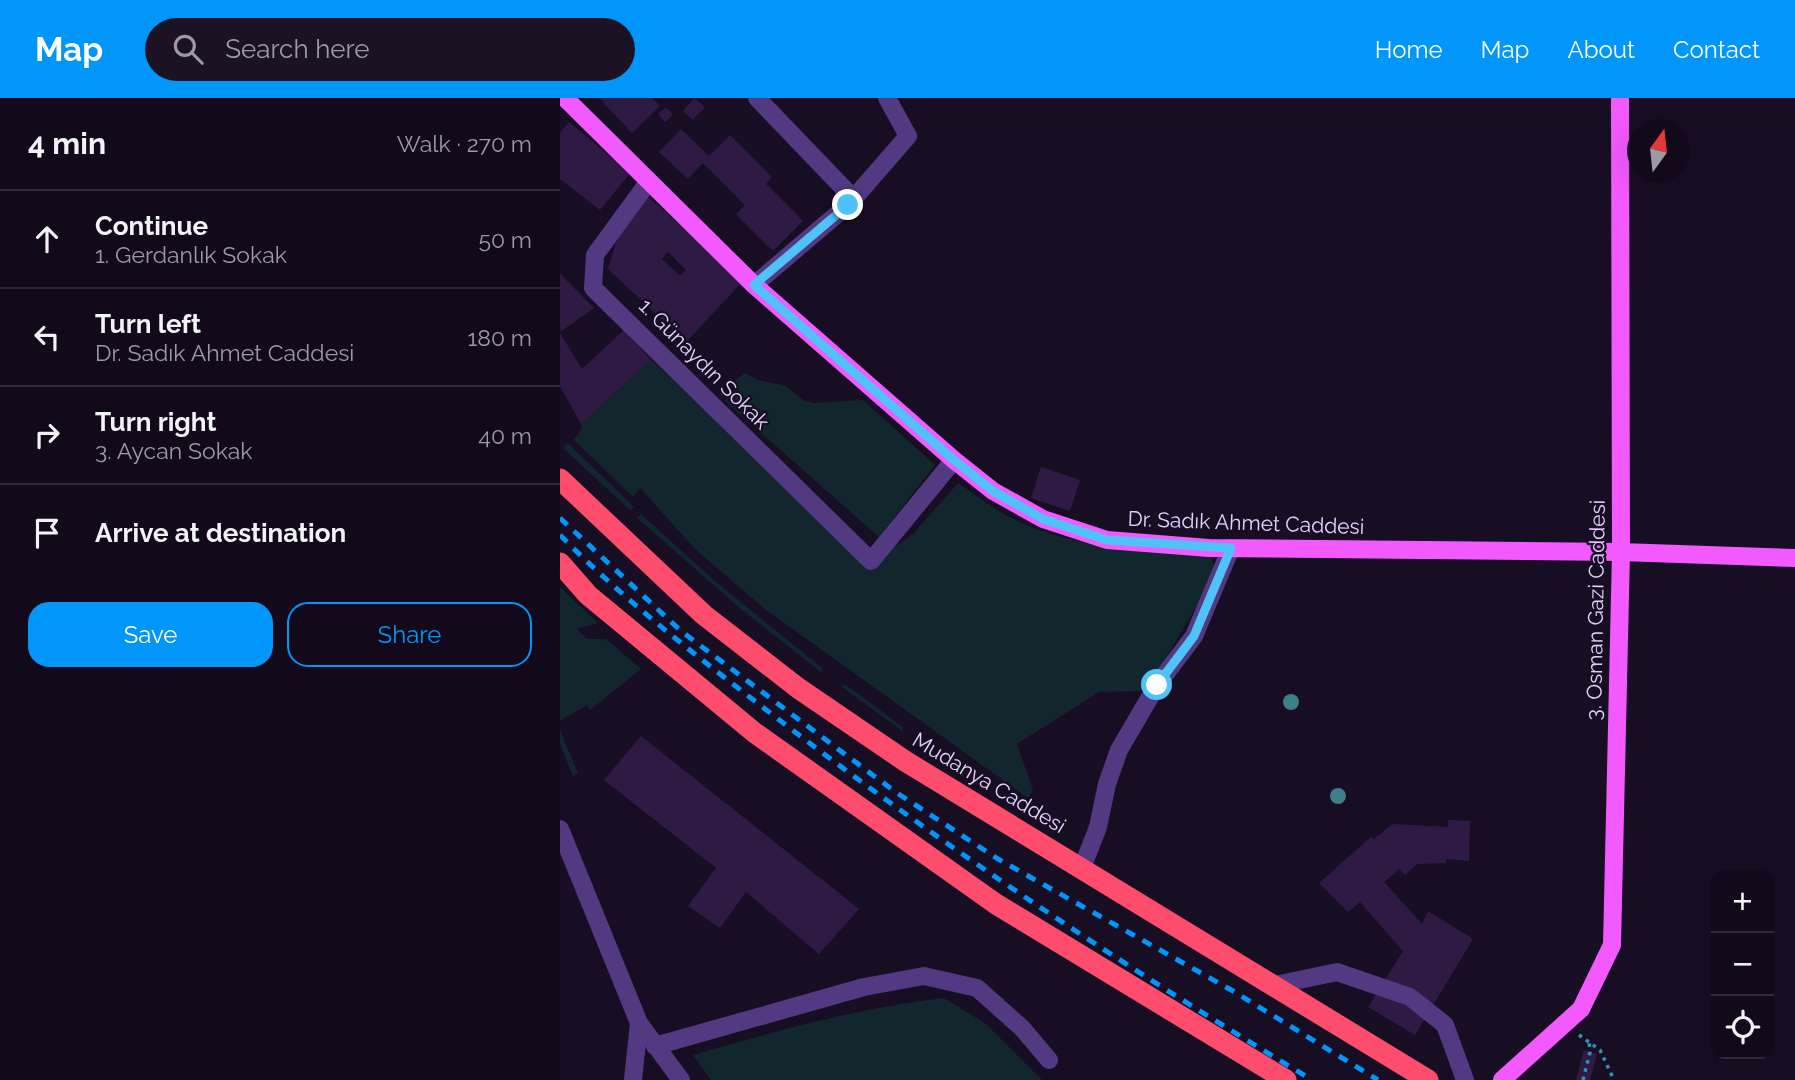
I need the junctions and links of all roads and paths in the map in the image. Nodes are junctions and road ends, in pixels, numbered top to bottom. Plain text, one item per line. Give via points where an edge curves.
1 (565, 98) edge
2 (757, 98) edge
3 (887, 98) edge
4 (1620, 98) edge
5 (649, 181) junction
6 (854, 199) junction
7 (754, 285) junction
8 (954, 460) junction
9 (560, 479) edge
10 (1231, 548) junction
11 (1621, 552) junction
12 (1795, 558) edge
13 (560, 563) edge
14 (560, 829) edge
15 (1082, 868) junction
16 (1275, 985) junction
17 (639, 1023) junction
18 (1562, 1026) junction
19 (1589, 1040) junction
20 (655, 1046) junction
21 (1049, 1060) dead end
22 (634, 1080) edge
23 (681, 1080) edge
24 (1286, 1080) edge
25 (1428, 1080) edge
26 (1465, 1080) edge
27 (1502, 1080) edge
28 (1583, 1080) edge
29 (1614, 1080) edge

1 - 5 main road, Dr. Sadık Ahmet Caddesi
2 - 6 street
3 - 6 street via 908,135
4 - 11 main road, 3. Osman Gazi Caddesi
5 - 7 main road, Dr. Sadık Ahmet Caddesi
5 - 8 street, 1. Günaydın Sokak via 595,254 593,288 871,561
6 - 7 street
7 - 8 main road, Dr. Sadık Ahmet Caddesi
8 - 10 main road, Dr. Sadık Ahmet Caddesi via 993,491 1043,519 1107,540
9 - 15 highway, Mudanya Caddesi via 704,615 799,688 905,761
10 - 11 main road, Dr. Sadık Ahmet Caddesi
10 - 15 street via 1194,636 1157,685 1119,750
11 - 12 main road, Dr. Sadık Ahmet Caddesi
11 - 18 main road, 3. Osman Gazi Caddesi via 1612,945 1581,1009
13 - 24 highway via 588,595 755,733 996,904
14 - 17 street
15 - 16 highway, Mudanya Caddesi
16 - 25 highway, Mudanya Caddesi
16 - 26 street via 1337,972 1410,997 1446,1025
17 - 20 street
17 - 22 street
18 - 19 path
18 - 27 main road, 3. Osman Gazi Caddesi
19 - 28 path
19 - 29 path via 1600,1050
20 - 21 street via 864,987 924,976 977,988 1022,1028
20 - 23 street

